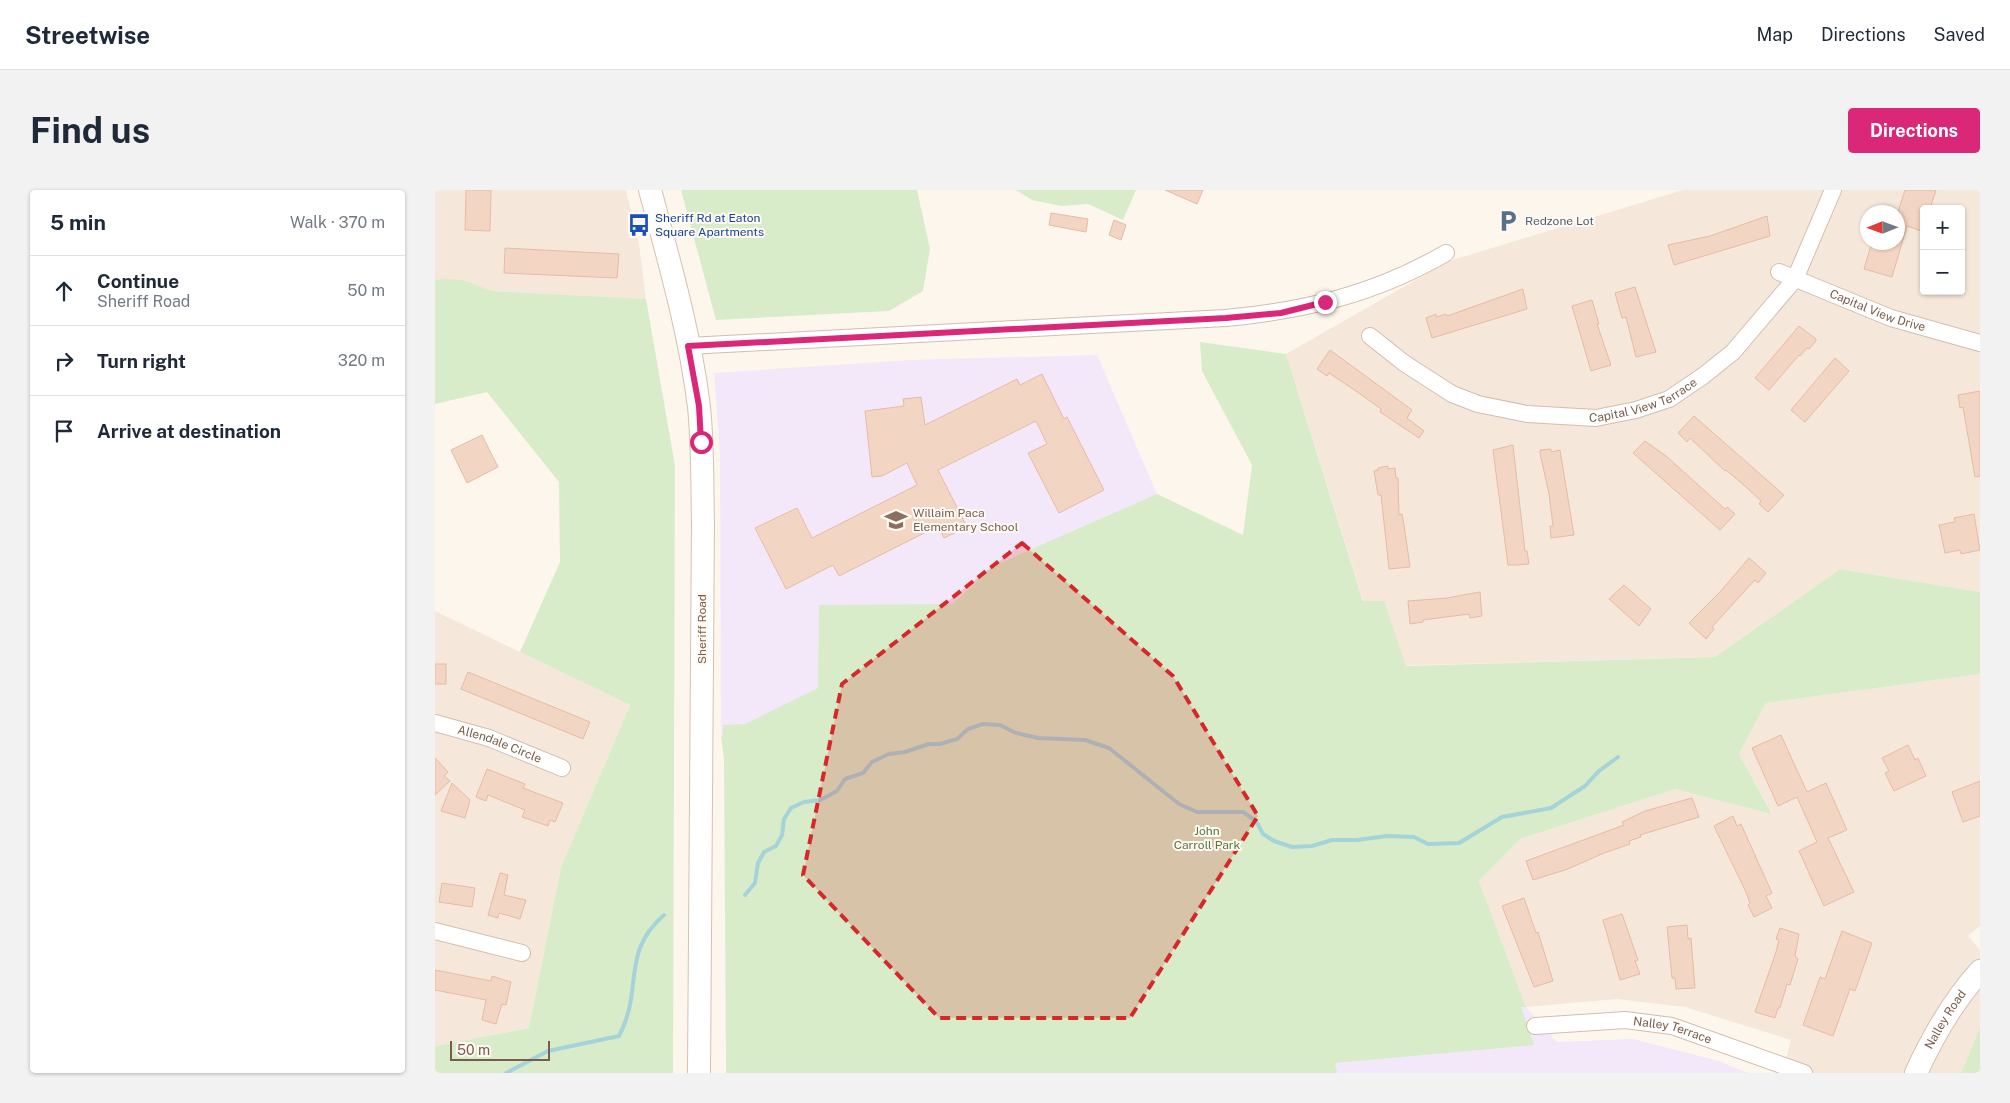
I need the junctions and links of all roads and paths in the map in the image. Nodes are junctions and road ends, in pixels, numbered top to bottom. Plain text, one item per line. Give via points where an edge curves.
1 (651, 190) edge
2 (1833, 190) edge
3 (1447, 253) dead end
4 (1779, 272) dead end
5 (1795, 279) junction
6 (1370, 336) dead end
7 (1980, 343) edge
8 (688, 346) junction
9 (435, 723) edge
10 (561, 768) dead end
11 (435, 932) edge
12 (522, 953) dead end
13 (1980, 970) edge
14 (1535, 1026) dead end
15 (699, 1073) edge
16 (1803, 1073) edge
17 (1916, 1073) edge

1 - 8 main road, Sheriff Road
2 - 5 street, Capital View Terrace
3 - 8 street via 1382,285 1281,313
4 - 5 street, Capital View Drive
5 - 6 street, Capital View Terrace via 1733,352 1703,376 1669,399 1596,418 1527,414 1478,404 1452,394
5 - 7 street, Capital View Drive via 1891,318
8 - 15 main road, Sheriff Road via 701,432 703,512
9 - 10 street, Allendale Circle via 489,738
11 - 12 street
13 - 17 main road, Nalley Road via 1946,1016
14 - 16 street, Nalley Terrace via 1625,1020 1665,1025 1694,1032

